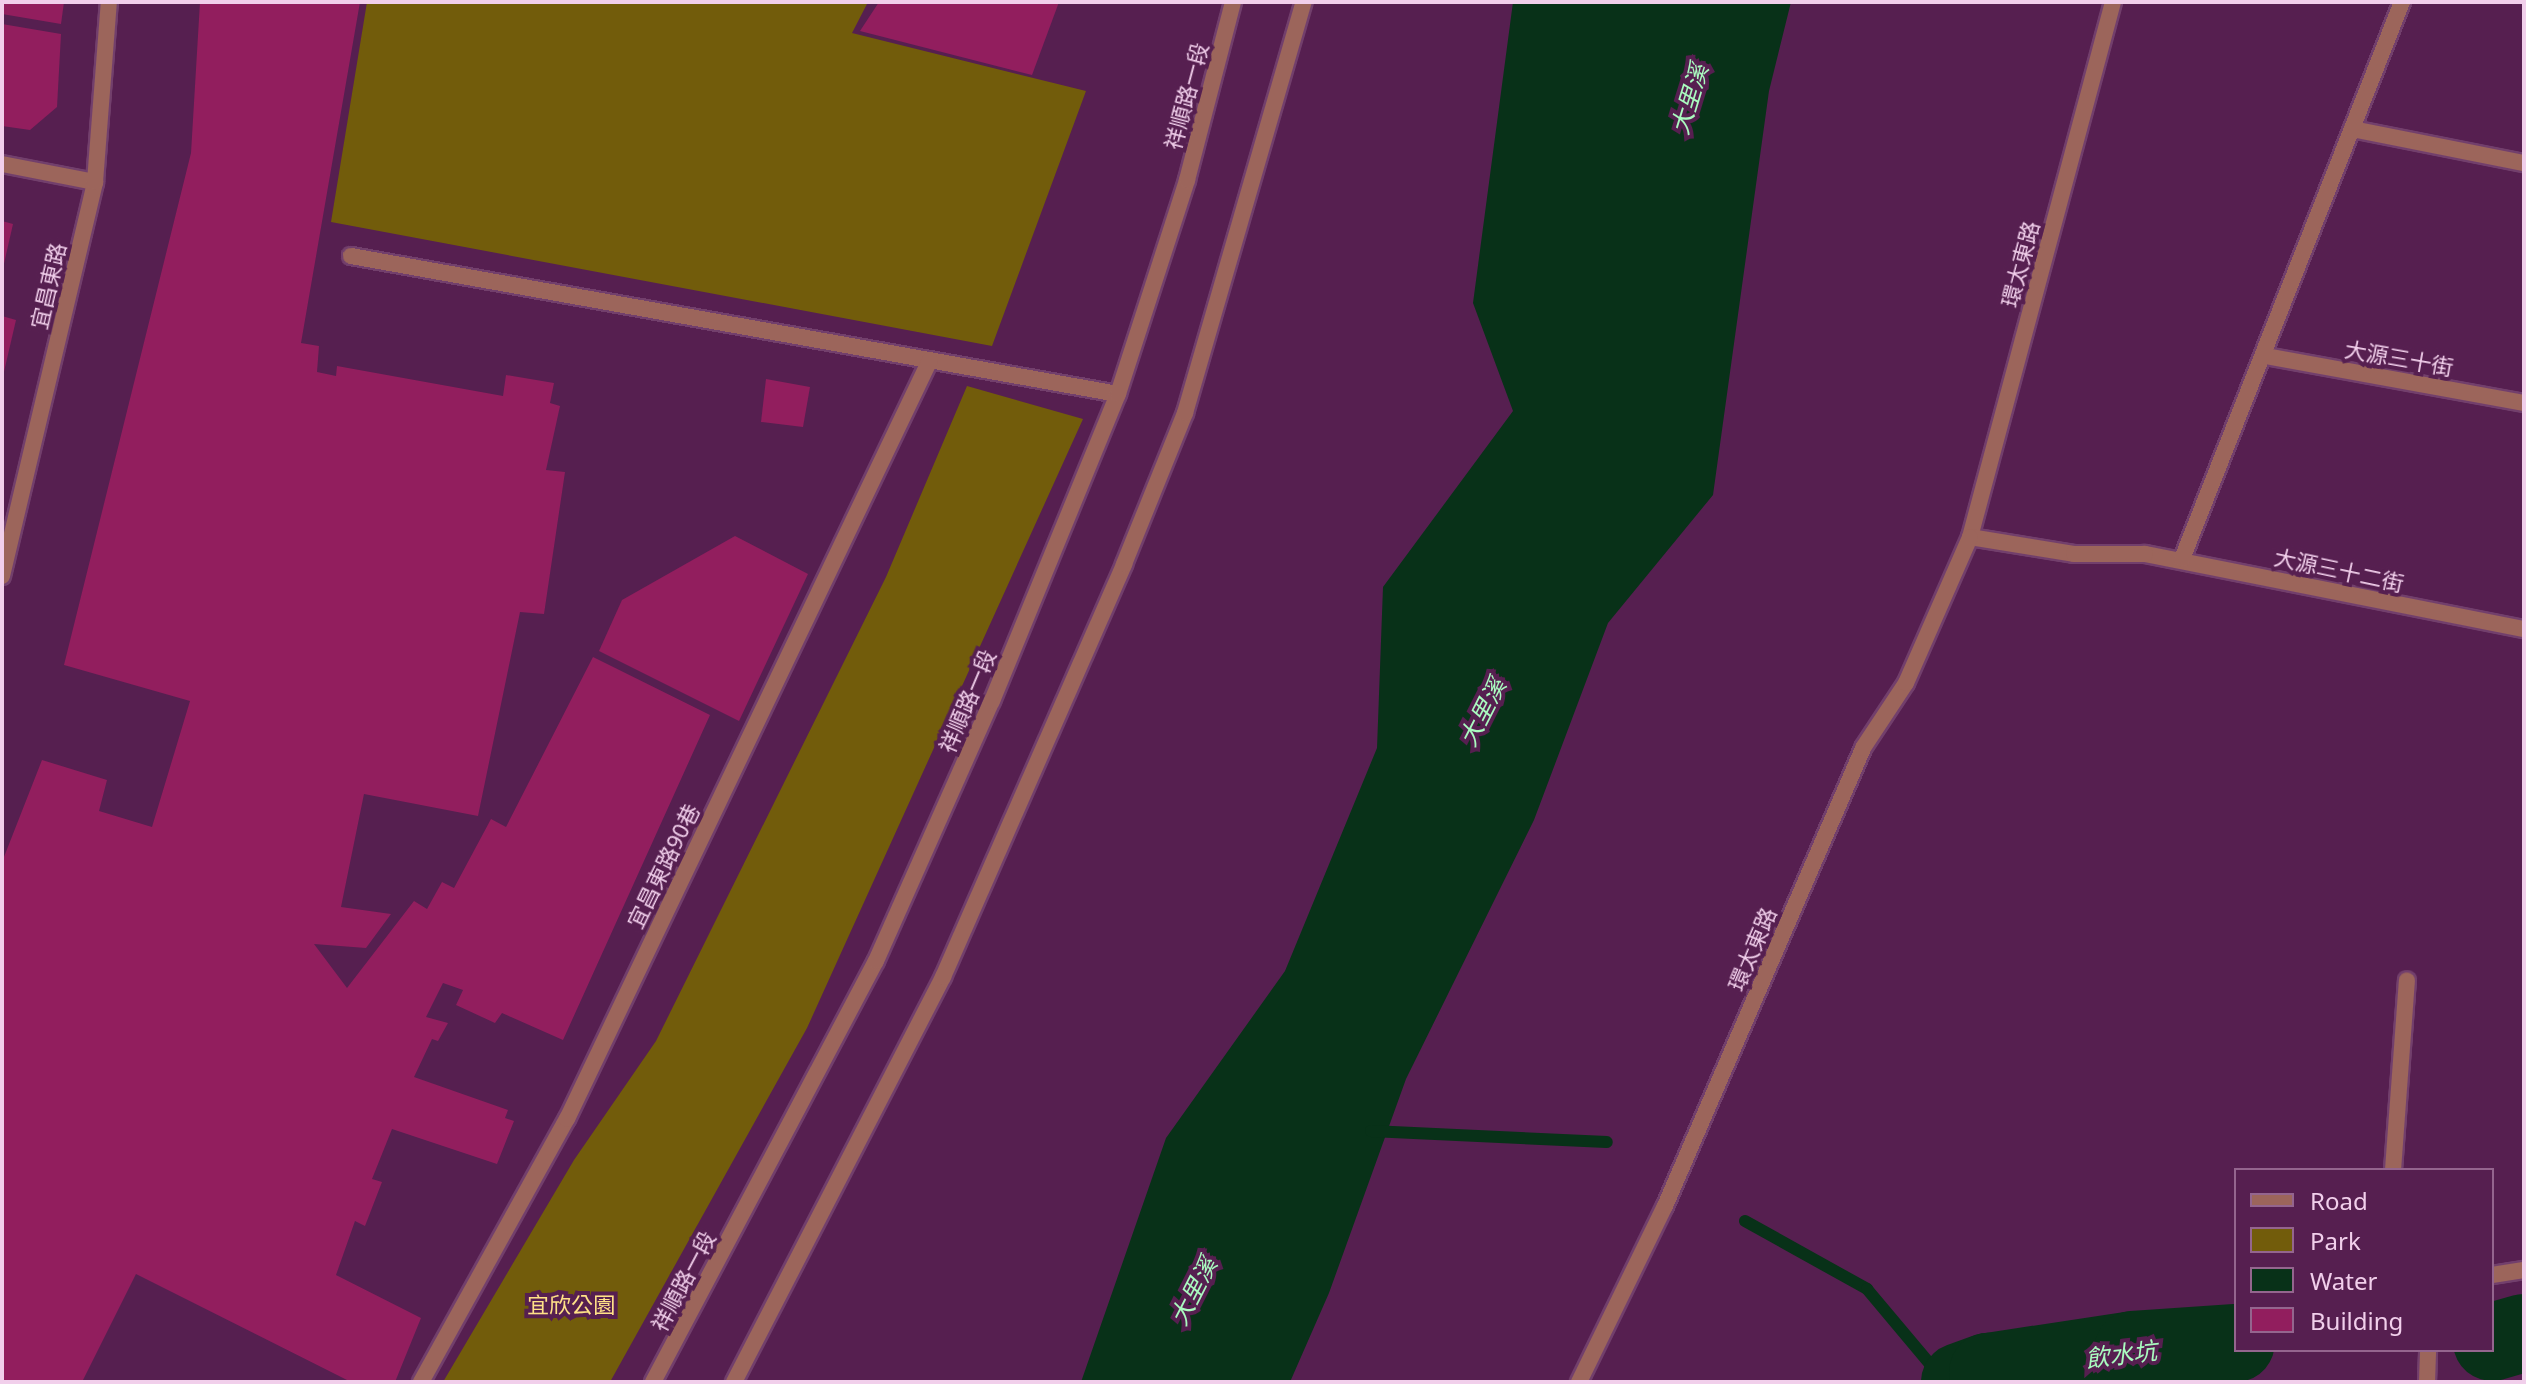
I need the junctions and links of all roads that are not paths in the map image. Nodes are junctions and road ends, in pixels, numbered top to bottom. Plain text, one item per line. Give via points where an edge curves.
1 (109, 2) edge
2 (1233, 2) edge
3 (1304, 2) edge
4 (2113, 2) edge
5 (2402, 2) edge
6 (2352, 129) junction
7 (2524, 163) edge
8 (2, 164) edge
9 (95, 182) junction
10 (351, 256) dead end
11 (2266, 356) junction
12 (930, 360) junction
13 (1118, 394) junction
14 (2524, 403) edge
15 (1970, 537) junction
16 (2182, 559) junction
17 (2, 576) edge
18 (2524, 629) edge
19 (2407, 981) dead end
20 (2393, 1168) edge
21 (2524, 1270) edge
22 (2494, 1275) edge
23 (2428, 1352) edge
24 (2427, 1379) edge
25 (421, 1382) edge
26 (653, 1382) edge
27 (734, 1382) edge
28 (1579, 1382) edge

1 - 9 street, 宜昌東路
2 - 13 street, 祥順路一段 via 1187,180
3 - 27 street via 1185,413 1124,564 943,977
4 - 15 street, 環太東路
5 - 6 street
6 - 7 street
6 - 11 street
8 - 9 street
9 - 17 street, 宜昌東路
10 - 12 street
11 - 14 street, 大源三十街
11 - 16 street
12 - 13 street
12 - 25 street, 宜昌東路90巷 via 567,1119
13 - 26 street, 祥順路一段 via 992,701 876,961
15 - 16 street, 大源三十二街 via 2074,554
15 - 28 street, 環太東路 via 1906,683 1863,748 1665,1206
16 - 18 street, 大源三十二街
19 - 20 street
21 - 22 street
23 - 24 street

